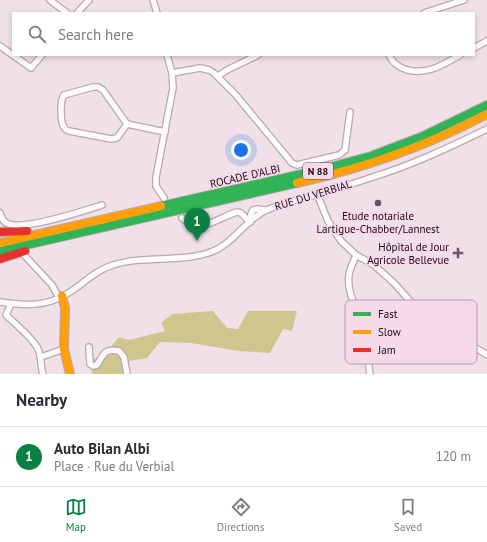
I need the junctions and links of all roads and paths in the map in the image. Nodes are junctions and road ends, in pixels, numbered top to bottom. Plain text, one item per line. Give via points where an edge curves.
1 (50, 0) edge
2 (88, 0) edge
3 (153, 0) edge
4 (464, 0) edge
5 (66, 12) edge
6 (79, 12) edge
7 (157, 12) edge
8 (427, 12) edge
9 (487, 41) edge
10 (475, 47) edge
11 (1, 48) edge
12 (12, 55) edge
13 (13, 56) edge
14 (41, 56) edge
15 (167, 56) edge
16 (256, 56) edge
17 (390, 56) edge
18 (458, 56) edge
19 (172, 73) junction
20 (218, 76) junction
21 (487, 105) edge
22 (350, 112) dead end
23 (487, 114) edge
24 (127, 124) junction
25 (487, 129) edge
26 (165, 132) junction
27 (317, 194) junction
28 (164, 198) dead end
29 (102, 205) dead end
30 (0, 213) edge
31 (182, 218) dead end
32 (250, 222) junction
33 (58, 229) junction
34 (0, 232) edge
35 (52, 239) junction
36 (0, 243) edge
37 (0, 251) edge
38 (356, 255) junction
39 (25, 256) dead end
40 (0, 259) edge
41 (61, 297) junction
42 (353, 300) edge
43 (410, 300) edge
44 (0, 302) edge
45 (11, 304) junction
46 (6, 312) junction
47 (0, 313) edge
48 (89, 347) dead end
49 (477, 349) edge
50 (64, 350) junction
51 (487, 355) edge
52 (41, 357) junction
53 (369, 364) edge
54 (43, 374) edge
55 (70, 374) edge
56 (127, 374) edge
57 (370, 374) edge

1 - 5 street
2 - 6 street
3 - 7 street
4 - 8 street
9 - 10 street
11 - 12 street
13 - 14 street via 31,68
15 - 19 street
16 - 20 street
17 - 18 street via 399,67 412,71 433,69
19 - 20 street via 205,68
19 - 26 street via 173,88
20 - 22 street via 297,165 339,155 345,150
21 - 33 main road, ROCADE D'ALBI / N 88 via 398,146 323,170
23 - 35 main road, ROCADE D'ALBI / N 88 via 402,154 325,178
24 - 24 street via 103,90 98,87 62,97 62,122 65,130 114,139
24 - 26 street
25 - 27 street, RUE DU VERBIAL via 408,165
26 - 28 street via 156,181
27 - 32 street, RUE DU VERBIAL via 265,210
27 - 38 street via 328,221 341,241
29 - 30 street via 56,219 20,226 4,222
31 - 32 street via 193,225 202,226 237,212
32 - 41 street, RUE DU VERBIAL via 226,244 212,251 197,256 126,261 99,271
33 - 34 main road
33 - 36 main road, ROCADE D'ALBI / N 88
35 - 37 main road, ROCADE D'ALBI / N 88
35 - 40 main road via 47,244
38 - 42 street via 348,285
38 - 43 street via 374,265
39 - 41 street
41 - 45 street, RUE DU VERBIAL via 33,305
41 - 50 main road via 65,308
44 - 45 street, RUE DU VERBIAL
45 - 46 street
46 - 47 street
46 - 52 street via 38,349
48 - 56 street via 90,364 93,366 97,365 104,353 111,349 119,351 124,356
49 - 51 street
50 - 52 street
50 - 55 main road
52 - 54 street via 40,367
53 - 57 street

